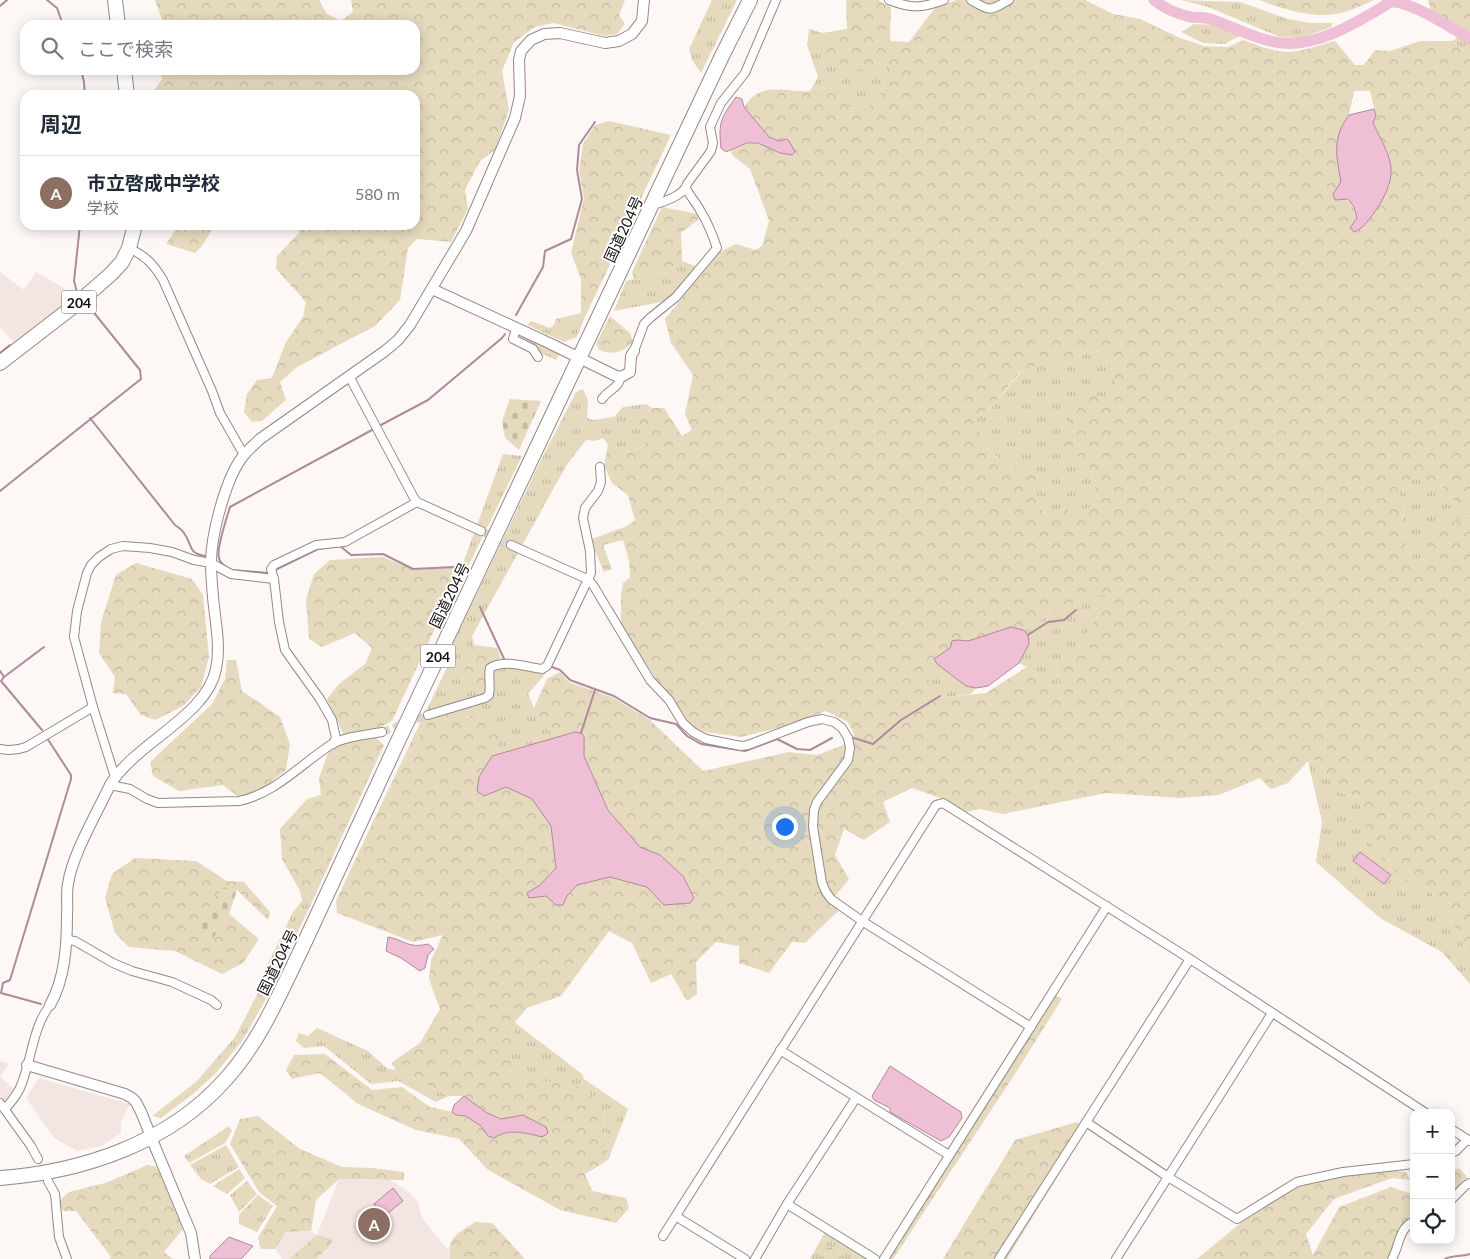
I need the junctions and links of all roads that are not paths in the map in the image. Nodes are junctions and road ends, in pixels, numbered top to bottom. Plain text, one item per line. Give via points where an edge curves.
1 (115, 0) edge
2 (644, 0) edge
3 (750, 0) edge
4 (776, 0) edge
5 (889, 0) edge
6 (944, 0) edge
7 (971, 0) edge
8 (1009, 0) edge
9 (117, 20) edge
10 (125, 75) edge
11 (126, 90) edge
12 (686, 188) junction
13 (652, 204) junction
14 (134, 230) edge
15 (129, 248) junction
16 (432, 289) junction
17 (516, 328) junction
18 (634, 351) joint
19 (538, 357) dead end
20 (580, 358) junction
21 (0, 363) edge
22 (349, 376) junction
23 (622, 377) junction
24 (602, 399) dead end
25 (244, 455) junction
26 (600, 466) dead end
27 (417, 502) junction
28 (481, 531) tunnel mouth
29 (511, 545) tunnel mouth
30 (211, 562) junction
31 (273, 574) junction
32 (587, 579) junction
33 (92, 707) junction
34 (428, 715) tunnel mouth
35 (382, 732) tunnel mouth
36 (333, 744) junction
37 (0, 749) edge
38 (113, 781) junction
39 (1107, 906) junction
40 (862, 921) junction
41 (67, 940) junction
42 (1190, 959) junction
43 (217, 1004) dead end
44 (50, 1005) joint
45 (1272, 1013) junction
46 (1031, 1027) junction
47 (780, 1050) junction
48 (27, 1065) junction
49 (856, 1098) junction
50 (2, 1106) edge
51 (1420, 1109) edge
52 (1086, 1122) junction
53 (1455, 1131) edge
54 (151, 1137) junction
55 (1469, 1140) edge
56 (1455, 1151) edge
57 (949, 1155) junction
58 (38, 1159) dead end
59 (1410, 1164) edge
60 (1168, 1176) junction
61 (0, 1178) edge
62 (48, 1180) dead end
63 (1470, 1183) edge
64 (1452, 1199) edge
65 (787, 1204) junction
66 (677, 1217) junction
67 (1410, 1223) edge
68 (663, 1236) dead end
69 (67, 1259) edge
70 (195, 1259) edge
71 (745, 1259) edge
72 (755, 1259) edge
73 (875, 1259) edge
74 (884, 1259) edge
75 (999, 1259) edge
76 (1116, 1259) edge
77 (1392, 1259) edge

1 - 9 highway
2 - 16 street via 642,21 632,34 619,41 605,43 560,32 531,40 521,51 520,96 515,118 466,231
3 - 13 highway, 国道204号 / 204
4 - 12 street via 745,73 721,103 710,127 711,151
5 - 6 street via 912,7 929,6
7 - 8 street via 990,9
10 - 11 highway
12 - 13 street via 660,204
12 - 18 street via 717,248 676,297 644,324
13 - 20 highway, 国道204号 / 204
14 - 15 highway, 204
15 - 21 highway, 204 via 122,262 99,286
15 - 25 street via 153,264 163,280 220,413
16 - 17 street
16 - 22 street via 398,340
17 - 19 street via 513,339 532,349
17 - 20 street
18 - 23 street via 630,372
20 - 23 street
20 - 54 highway, 国道204号 / 204 via 324,901 250,1049 210,1096
22 - 25 street
22 - 27 street
23 - 24 street via 619,385
25 - 30 street via 226,492
26 - 32 street via 598,492 585,508 583,518 590,551 591,573
27 - 28 street
27 - 31 street via 345,542 316,545 274,565
29 - 32 street
30 - 31 street via 232,574
30 - 33 street via 172,552 123,546 111,549 91,565 77,611 74,637
30 - 38 street via 217,643 212,685 189,712 135,756
31 - 36 street via 285,650 332,720 336,738
32 - 34 street via 547,666 542,669 496,664 488,675 489,695
32 - 40 street via 650,680 670,700 683,723 693,732 706,739 741,746 822,719 842,728 850,748 848,760 817,802 813,826 826,892
33 - 37 street via 26,747
33 - 38 street
35 - 36 street
36 - 38 street via 260,794 240,802 158,803
38 - 41 street via 70,872
39 - 40 street via 943,803 936,805
39 - 42 street
39 - 46 street
40 - 46 street
40 - 47 street
41 - 43 street via 75,941 113,963 172,982
41 - 44 street via 56,994
42 - 45 street
42 - 52 street
44 - 48 street via 40,1020
45 - 51 street
45 - 60 street
46 - 57 street
47 - 49 street
47 - 66 street
48 - 50 street via 14,1099
48 - 54 street via 132,1098
49 - 57 street
49 - 65 street
50 - 58 street
52 - 60 street
52 - 75 street
53 - 55 street
54 - 61 highway, 国道204号 / 204 via 69,1167 30,1176
54 - 70 street via 191,1233
55 - 56 street
57 - 74 street
59 - 60 street via 1343,1172 1297,1182 1237,1219
60 - 76 street
62 - 69 street via 55,1194 59,1237
63 - 64 street
65 - 72 street
65 - 73 street
66 - 68 street
66 - 71 street
67 - 77 street via 1401,1233

